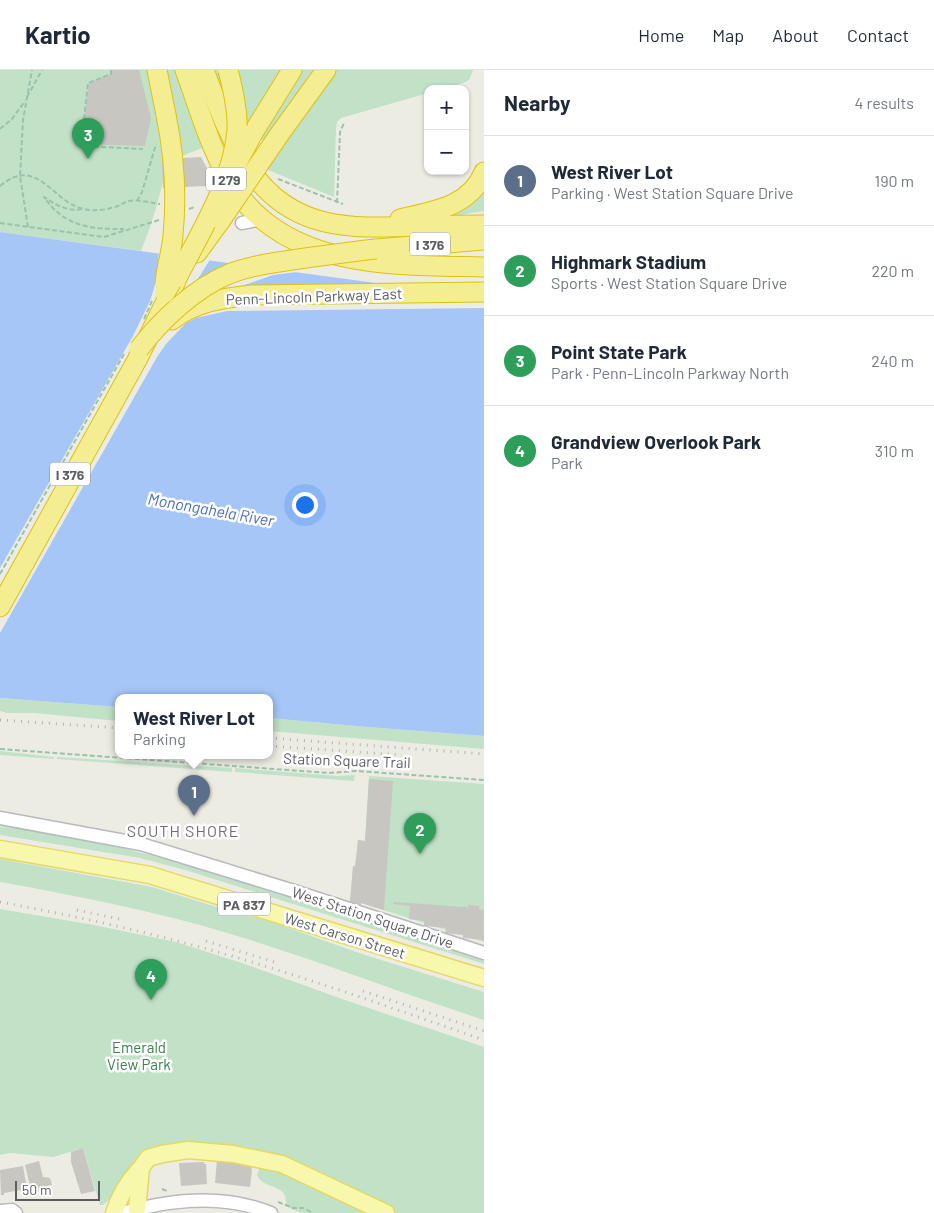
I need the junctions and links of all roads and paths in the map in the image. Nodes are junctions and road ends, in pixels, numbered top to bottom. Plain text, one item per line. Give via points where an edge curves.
1 (32, 70) edge
2 (42, 70) edge
3 (111, 70) edge
4 (185, 70) edge
5 (204, 70) edge
6 (228, 70) edge
7 (292, 70) edge
8 (326, 70) edge
9 (157, 72) edge
10 (26, 100) junction
11 (344, 124) dead end
12 (0, 129) edge
13 (143, 149) dead end
14 (484, 172) edge
15 (20, 176) junction
16 (0, 186) edge
17 (163, 204) dead end
18 (343, 204) dead end
19 (187, 206) dead end
20 (82, 208) junction
21 (186, 210) dead end
22 (484, 216) edge
23 (161, 219) dead end
24 (262, 219) junction
25 (0, 223) edge
26 (242, 223) dead end
27 (484, 225) edge
28 (418, 226) junction
29 (28, 227) junction
30 (354, 228) junction
31 (127, 230) junction
32 (484, 240) edge
33 (376, 249) junction
34 (484, 250) edge
35 (484, 267) edge
36 (177, 278) junction
37 (484, 292) edge
38 (159, 296) junction
39 (143, 321) dead end
40 (134, 353) junction
41 (0, 574) edge
42 (0, 599) edge
43 (0, 606) edge
44 (0, 749) edge
45 (115, 757) edge
46 (137, 759) edge
47 (484, 780) edge
48 (0, 818) edge
49 (0, 849) edge
50 (484, 953) edge
51 (484, 978) edge
52 (141, 1168) junction
53 (0, 1211) edge
54 (133, 1212) edge
55 (16, 1213) edge
56 (114, 1213) edge
57 (271, 1213) edge
58 (386, 1213) edge

1 - 10 path
2 - 10 path
3 - 13 path via 111,74 88,83 80,146
4 - 24 highway via 223,168 244,201
5 - 30 highway via 231,136 265,188 307,217
6 - 36 highway, I 279, bridge via 237,129 231,161 218,196
7 - 38 highway, bridge via 191,250
8 - 36 highway, bridge
9 - 38 highway, bridge via 171,136 175,175 173,233 166,277
10 - 12 path
10 - 15 path
11 - 18 path via 340,132 338,203
14 - 30 highway via 474,190 458,202 430,212
15 - 16 path
15 - 20 path via 38,178 62,198
15 - 29 path
17 - 20 path via 129,201 105,210
19 - 21 path via 195,207
20 - 31 path via 69,209 44,197 58,213 82,226
22 - 28 highway
23 - 31 path
24 - 26 street
24 - 35 highway via 304,244 345,257 401,265
25 - 29 path
27 - 28 highway
28 - 30 highway
29 - 31 path via 104,236
32 - 33 highway, Penn-Lincoln Parkway East / I 376
33 - 34 highway
33 - 40 highway, Penn-Lincoln Parkway East / I 376, bridge via 264,264 230,274 210,284 172,313
36 - 40 highway, I 279, bridge
37 - 40 highway, Penn-Lincoln Parkway East / I 376 via 252,295 213,300 189,308
38 - 39 path, bridge
38 - 40 highway, bridge
40 - 41 path, bridge
40 - 42 highway, I 376
40 - 43 highway, I 376
44 - 45 path, Station Square Trail
46 - 47 path, Station Square Trail
48 - 50 street, West Station Square Drive via 141,844
49 - 51 main road, West Carson Street / PA 837 via 150,875
52 - 54 main road
52 - 56 main road via 132,1178
52 - 58 main road via 148,1158 188,1150 233,1154 282,1164
53 - 55 street
54 - 57 street via 157,1204 212,1200

